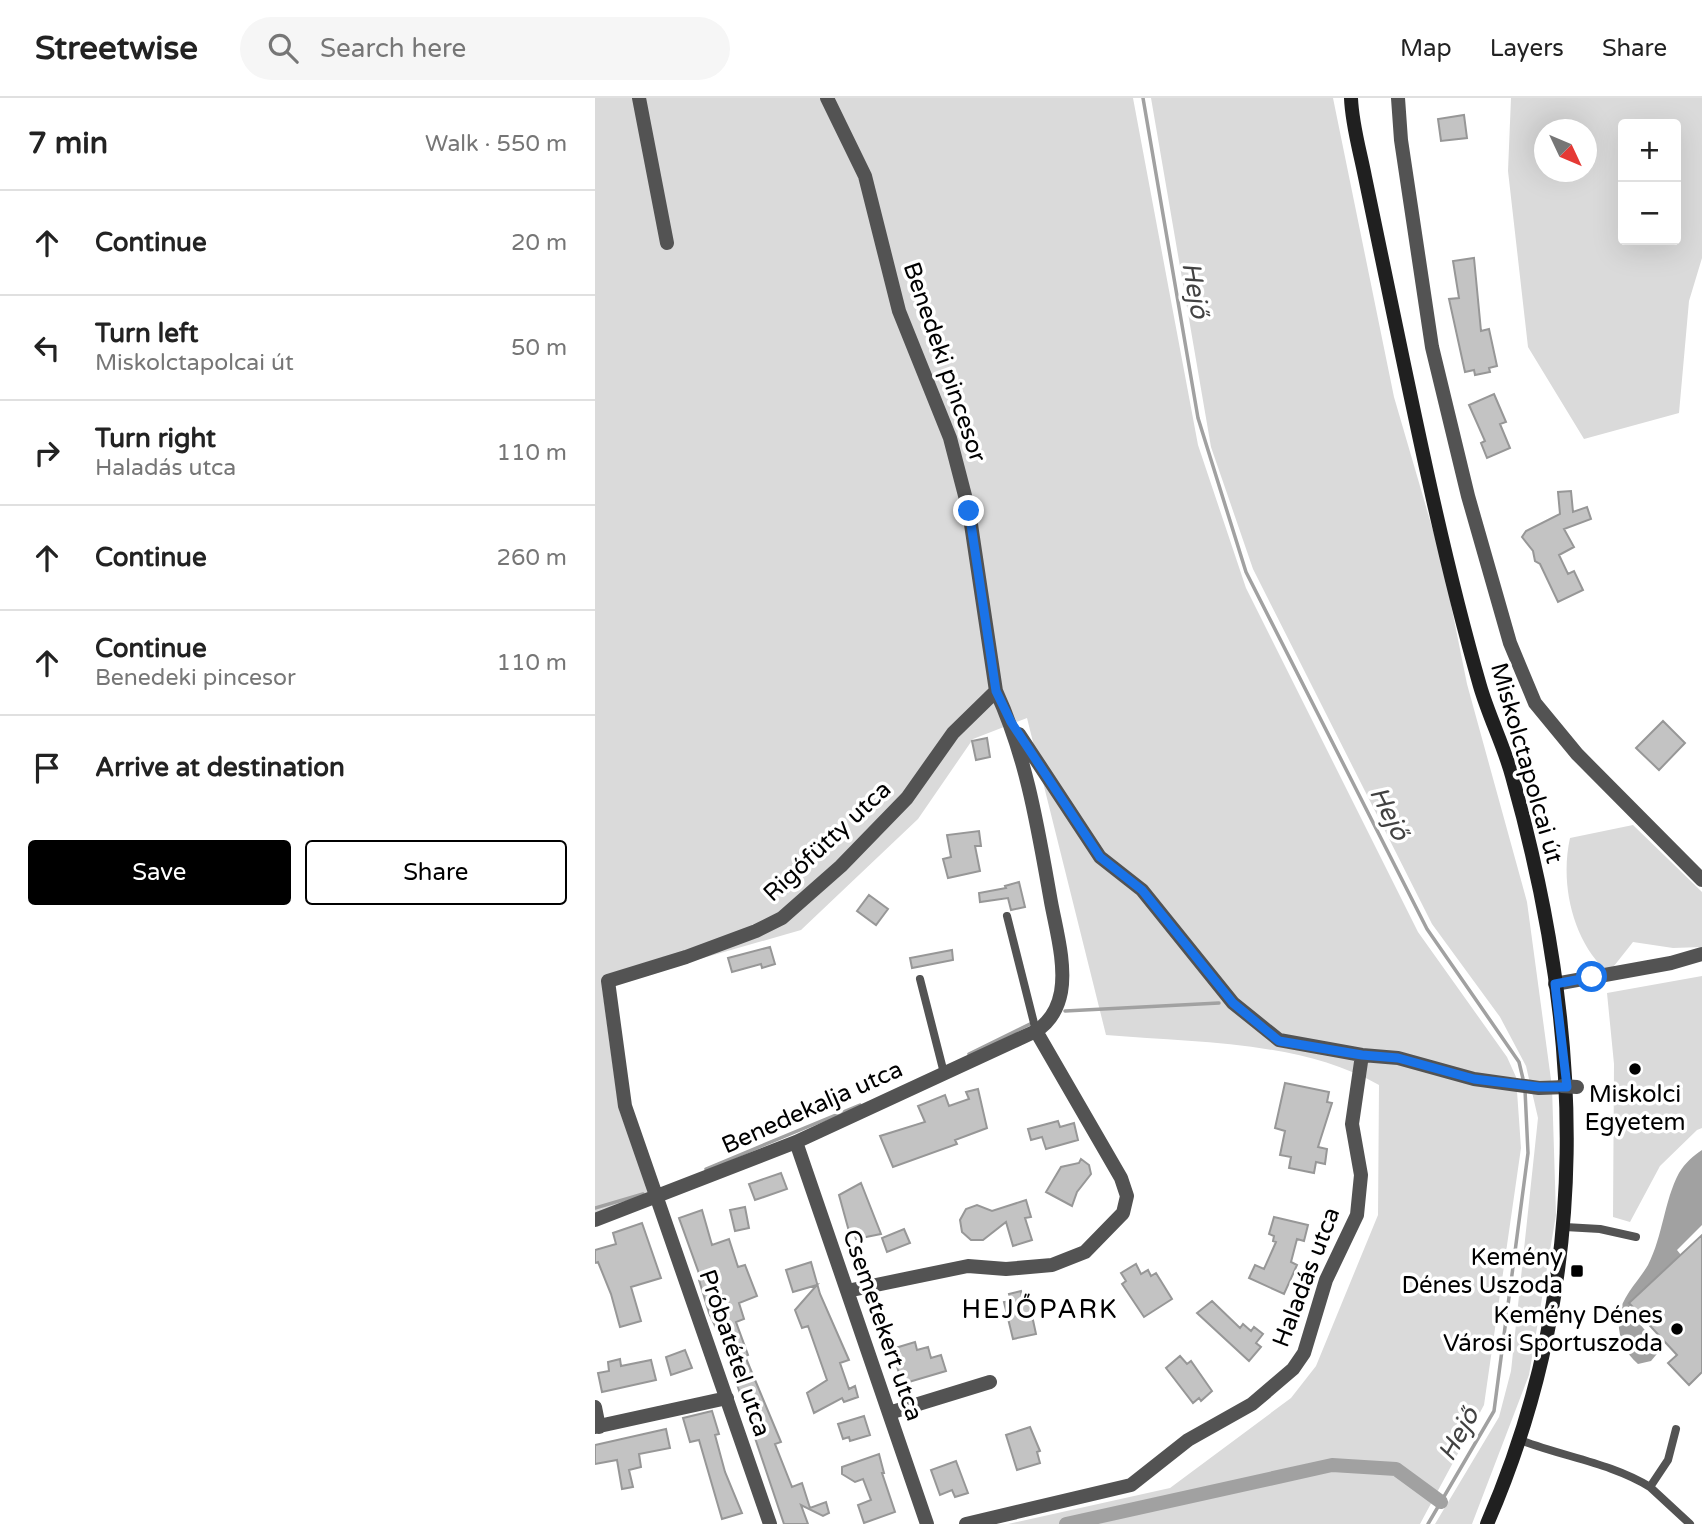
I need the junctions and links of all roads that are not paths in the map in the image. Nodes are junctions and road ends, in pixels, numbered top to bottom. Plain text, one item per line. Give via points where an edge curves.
1 (639, 98) edge
2 (827, 98) edge
3 (1351, 98) edge
4 (1398, 98) edge
5 (667, 243) dead end
6 (996, 691) junction
7 (1011, 722) junction
8 (1702, 880) edge
9 (1007, 916) dead end
10 (1702, 954) edge
11 (920, 979) dead end
12 (1555, 984) junction
13 (1037, 1025) junction
14 (1362, 1055) junction
15 (942, 1067) junction
16 (1569, 1087) junction
17 (796, 1142) junction
18 (656, 1198) junction
19 (595, 1220) edge
20 (1565, 1227) junction
21 (1636, 1237) dead end
22 (848, 1292) junction
23 (990, 1382) dead end
24 (727, 1398) junction
25 (595, 1407) edge
26 (889, 1413) junction
27 (597, 1427) edge
28 (1677, 1429) dead end
29 (1520, 1440) junction
30 (1650, 1488) junction
31 (770, 1524) edge
32 (927, 1524) edge
33 (965, 1524) edge
34 (1487, 1524) edge
35 (1690, 1524) edge

1 - 5 street
2 - 6 street, Benedeki pincesor via 865,176 899,312 950,438 969,511
3 - 12 street, Miskolctapolcai út via 1411,399 1481,688 1512,775
4 - 8 street, Miskolctapolcai út via 1431,347 1510,643 1535,703 1577,754
6 - 7 street
6 - 18 street, Rigófütty utca via 953,733 907,798 782,918 686,957 608,981 625,1106
7 - 13 street via 1031,792 1060,961 1061,991 1050,1020
7 - 14 street via 1100,857 1142,890 1233,1003 1279,1041
9 - 13 lane
10 - 12 street
11 - 15 lane
12 - 16 street, Miskolctapolcai út
13 - 15 street, Benedekalja utca
13 - 22 street via 1121,1178 1127,1196 1123,1213 1085,1252 1052,1265 968,1266
14 - 16 street via 1437,1066 1457,1075
14 - 33 street, Haladás utca via 1352,1124 1361,1175 1357,1215 1326,1280 1304,1353 1293,1369 1252,1404 1188,1440 1131,1485
15 - 17 street, Benedekalja utca
16 - 20 street, Miskolctapolcai út
17 - 18 street, Benedekalja utca
17 - 22 street, Csemetekert utca
18 - 19 street, Benedekalja utca
18 - 24 street, Próbatétel utca
20 - 21 lane
20 - 29 street, Miskolctapolcai út via 1549,1334
22 - 26 street, Csemetekert utca
23 - 26 street
24 - 27 street
24 - 31 street, Próbatétel utca
25 - 27 street
26 - 32 street, Csemetekert utca
28 - 30 lane via 1668,1460
29 - 30 lane via 1627,1473
29 - 34 street, Miskolctapolcai út
30 - 35 lane

